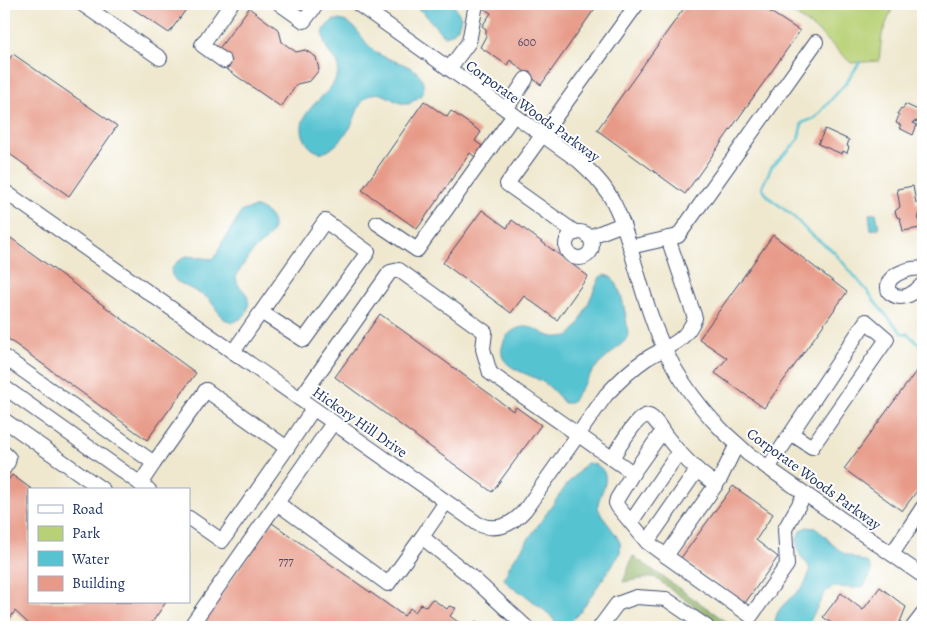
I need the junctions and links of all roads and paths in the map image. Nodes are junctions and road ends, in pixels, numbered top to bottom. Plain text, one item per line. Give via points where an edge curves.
1 (82, 4) edge
2 (231, 4) edge
3 (280, 4) edge
4 (317, 4) edge
5 (358, 4) edge
6 (476, 4) edge
7 (637, 4) edge
8 (816, 42) dead end
9 (160, 58) dead end
10 (224, 61) dead end
11 (449, 69) junction
12 (526, 79) dead end
13 (510, 112) junction
14 (541, 134) junction
15 (4, 190) edge
16 (377, 223) dead end
17 (623, 224) junction
18 (668, 238) junction
19 (630, 247) junction
20 (923, 270) edge
21 (923, 284) edge
22 (261, 312) junction
23 (665, 350) junction
24 (233, 352) junction
25 (4, 357) edge
26 (4, 387) edge
27 (300, 399) junction
28 (313, 408) junction
29 (4, 420) edge
30 (333, 423) junction
31 (662, 432) junction
32 (792, 434) junction
33 (578, 435) junction
34 (737, 444) junction
35 (287, 448) junction
36 (679, 452) junction
37 (4, 453) edge
38 (612, 458) junction
39 (154, 462) junction
40 (4, 468) edge
41 (768, 468) junction
42 (697, 470) junction
43 (633, 473) junction
44 (716, 485) junction
45 (145, 487) edge
46 (100, 488) edge
47 (805, 494) junction
48 (446, 502) junction
49 (277, 503) junction
50 (923, 507) edge
51 (190, 519) edge
52 (631, 522) junction
53 (422, 537) junction
54 (647, 542) junction
55 (892, 554) junction
56 (666, 556) junction
57 (921, 571) edge
58 (923, 614) edge
59 (190, 627) edge
60 (526, 627) edge
61 (600, 627) edge
62 (707, 627) edge
63 (913, 627) edge

1 - 9 street
2 - 10 street via 202,45
3 - 4 street via 304,21
5 - 11 street, Corporate Woods Parkway
6 - 11 street via 469,42
7 - 14 street
8 - 18 street via 678,236
11 - 13 street, Corporate Woods Parkway
12 - 13 street
13 - 14 street, Corporate Woods Parkway
13 - 16 street via 417,250
14 - 17 street, Corporate Woods Parkway via 594,176 611,197
14 - 17 street via 506,184 583,235
15 - 24 street, Hickory Hill Drive
17 - 19 street, Corporate Woods Parkway
18 - 19 street
18 - 23 street, Hickory Hill Drive via 695,318 680,340
19 - 23 street, Corporate Woods Parkway
20 - 21 street via 899,273 888,287 889,292 900,298 907,297
22 - 22 street via 325,221 368,252 304,340
22 - 24 street
23 - 33 street, Hickory Hill Drive via 647,359 617,384
23 - 34 street, Corporate Woods Parkway via 693,397
24 - 27 street, Hickory Hill Drive
25 - 39 street
26 - 45 street
27 - 28 street, Hickory Hill Drive
27 - 33 street via 390,272 400,270 485,332 483,349 490,373
28 - 30 street, Hickory Hill Drive
28 - 35 street
29 - 46 street
30 - 48 street, Hickory Hill Drive
30 - 49 street
31 - 36 street
31 - 38 street via 653,418 646,415 632,428
31 - 43 street
32 - 32 street via 836,367 866,320 887,339 812,447
32 - 41 street
33 - 38 street
33 - 48 street, Hickory Hill Drive via 525,510 510,524 500,528 484,527
34 - 41 street, Corporate Woods Parkway
34 - 44 street
35 - 39 street via 206,390
35 - 51 street via 222,541
36 - 42 street
36 - 52 street
37 - 40 street via 9,458
38 - 43 street
39 - 45 street
41 - 47 street, Corporate Woods Parkway
42 - 44 street
42 - 54 street
43 - 52 street via 616,503
44 - 56 street
47 - 55 street, Corporate Woods Parkway
47 - 56 street via 785,529 787,565 751,616
48 - 53 street
49 - 53 street via 388,584
49 - 59 street
50 - 55 street
52 - 54 street
53 - 60 street via 476,580
54 - 56 street
55 - 57 street, Corporate Woods Parkway
58 - 63 street
61 - 62 street via 617,604 636,597 666,599

